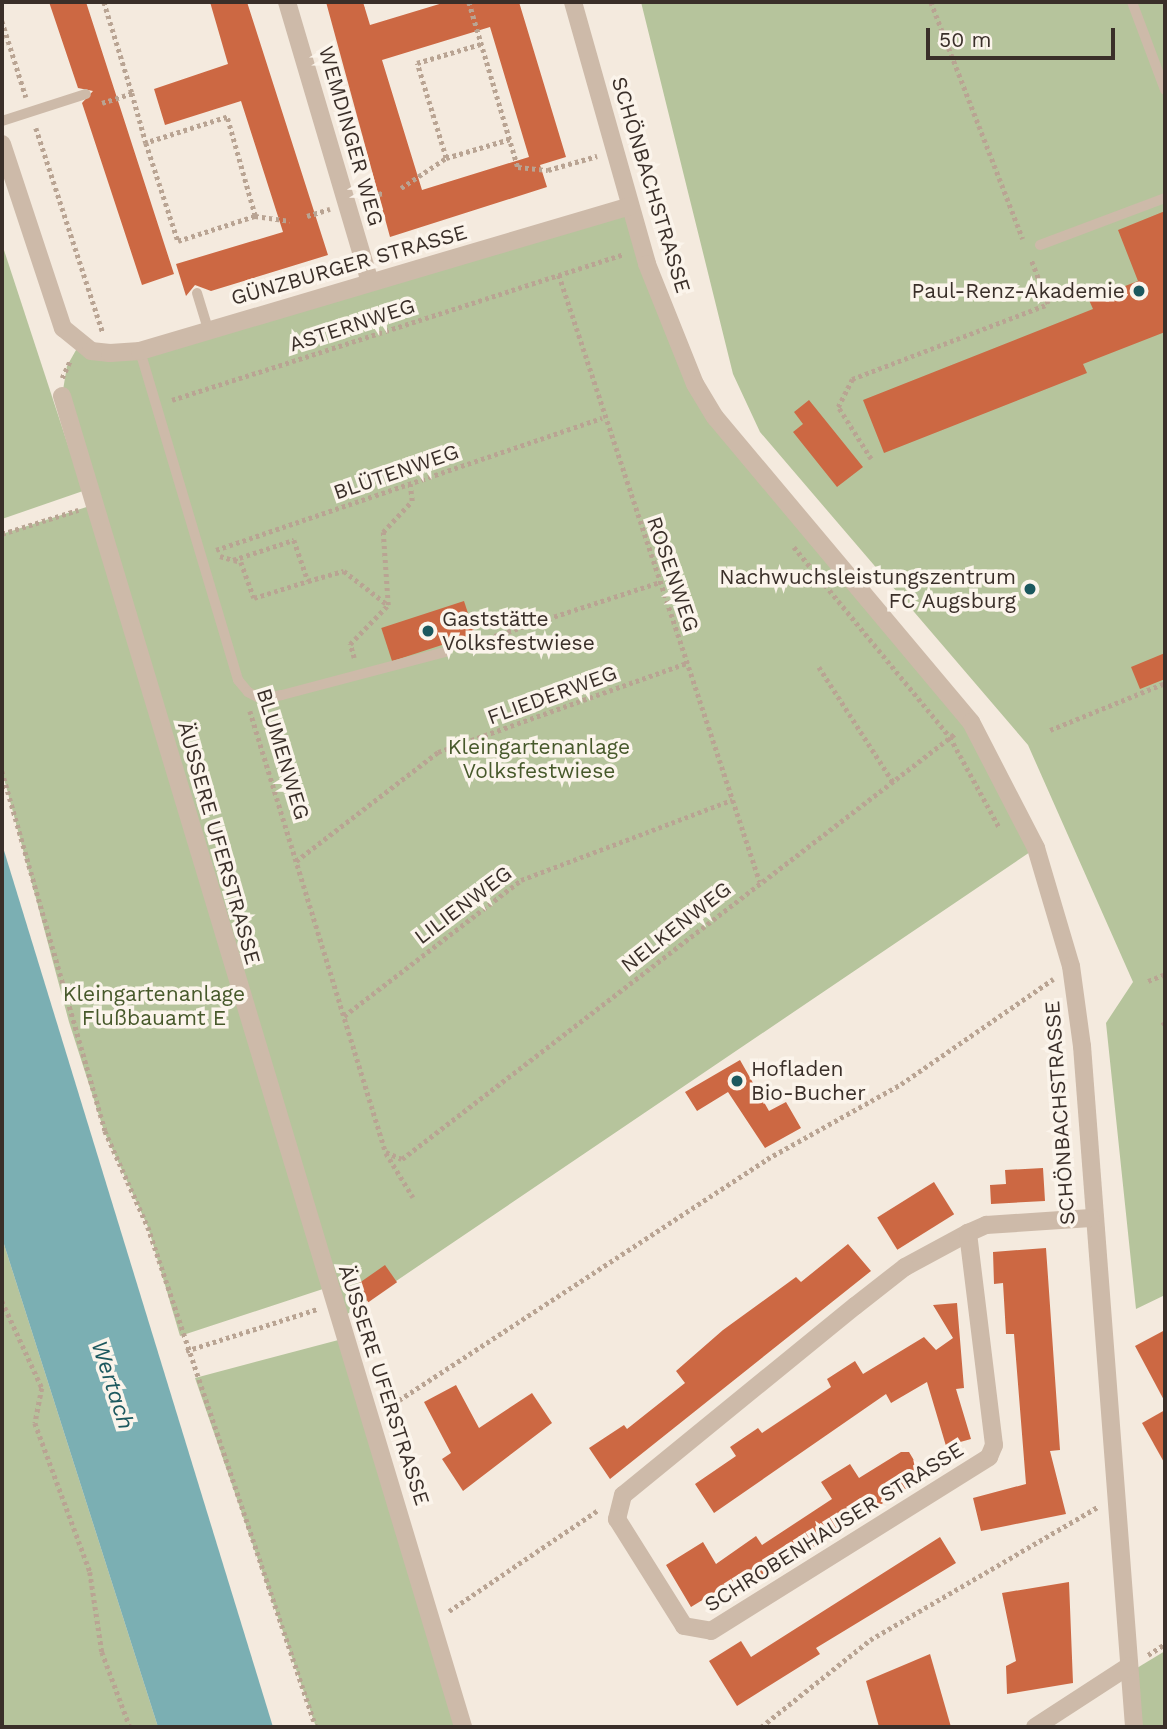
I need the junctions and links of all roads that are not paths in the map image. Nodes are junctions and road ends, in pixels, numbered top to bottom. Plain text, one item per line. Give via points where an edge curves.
1 (287, 2) edge
2 (573, 2) edge
3 (1132, 2) edge
4 (1165, 90) edge
5 (86, 94) dead end
6 (2, 121) edge
7 (2, 144) edge
8 (1165, 198) edge
9 (630, 206) junction
10 (1040, 245) dead end
11 (370, 282) junction
12 (197, 293) dead end
13 (208, 330) junction
14 (140, 351) junction
15 (62, 396) road end
16 (445, 652) road end
17 (1091, 1218) junction
18 (968, 1233) junction
19 (1129, 1666) junction
20 (463, 1727) edge
21 (1035, 1727) edge
22 (1133, 1727) edge

1 - 11 street, WEMDINGER WEG
2 - 9 street, SCHÖNBACHSTRASSE
3 - 4 lane
5 - 6 lane
7 - 14 street, GÜNZBURGER STRASSE via 63,328 80,343 110,353
8 - 10 lane
9 - 11 street, GÜNZBURGER STRASSE
9 - 17 street, SCHÖNBACHSTRASSE via 695,384 715,417 971,722 1036,848 1070,967 1082,1046
11 - 13 street, GÜNZBURGER STRASSE
12 - 13 lane
13 - 14 street, GÜNZBURGER STRASSE
14 - 16 lane, BLUMENWEG via 238,680 248,692 261,699 360,679
15 - 20 street, ÄUSSERE UFERSTRASSE
17 - 18 street via 986,1226
17 - 19 street, SCHÖNBACHSTRASSE
18 - 18 street, SCHROBENHAUSER STRASSE via 993,1445 989,1457 711,1631 684,1626 617,1519 616,1507 905,1267
19 - 21 street
19 - 22 street, SCHÖNBACHSTRASSE

